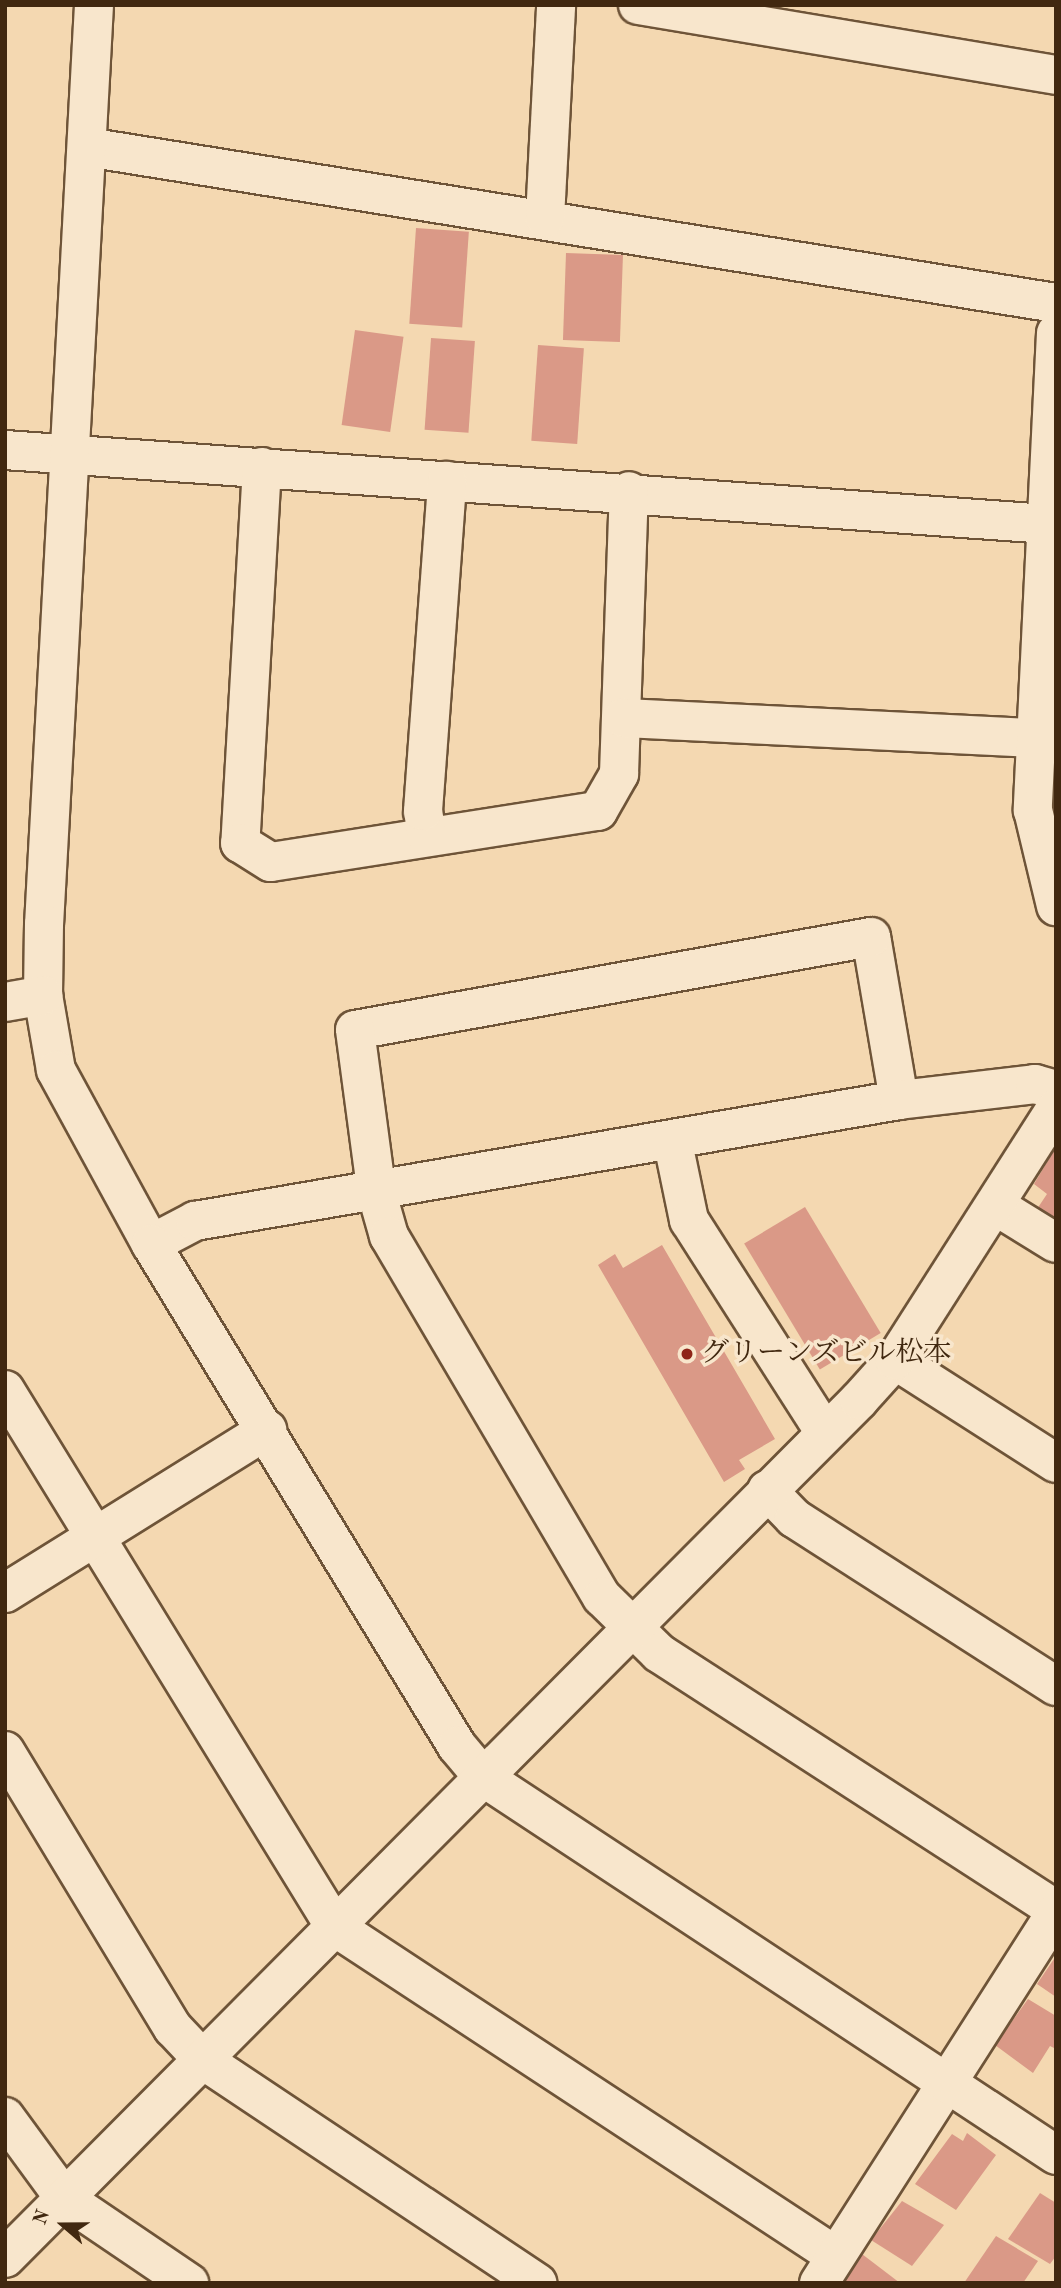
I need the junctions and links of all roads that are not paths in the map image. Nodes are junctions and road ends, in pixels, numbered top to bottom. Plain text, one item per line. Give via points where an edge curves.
1 (94, 5) edge
2 (556, 5) edge
3 (638, 5) edge
4 (1056, 75) edge
5 (87, 147) junction
6 (545, 218) junction
7 (1056, 303) edge
8 (1056, 333) edge
9 (5, 450) edge
10 (72, 456) junction
11 (262, 467) junction
12 (447, 481) junction
13 (629, 491) junction
14 (1047, 524) junction
15 (622, 718) junction
16 (1046, 738) edge
17 (427, 836) junction
18 (1056, 906) edge
19 (43, 995) junction
20 (5, 1002) edge
21 (1056, 1090) edge
22 (899, 1100) junction
23 (1056, 1108) edge
24 (673, 1143) junction
25 (377, 1194) junction
26 (996, 1206) junction
27 (1056, 1243) edge
28 (150, 1244) junction
29 (895, 1360) junction
30 (5, 1391) edge
31 (267, 1430) junction
32 (824, 1431) junction
33 (1056, 1463) edge
34 (767, 1490) junction
35 (96, 1539) junction
36 (5, 1594) edge
37 (628, 1629) junction
38 (1056, 1686) edge
39 (5, 1751) edge
40 (483, 1777) junction
41 (1056, 1911) edge
42 (335, 1927) junction
43 (203, 2060) junction
44 (947, 2082) junction
45 (5, 2118) edge
46 (1056, 2155) edge
47 (65, 2199) junction
48 (5, 2258) edge
49 (827, 2269) edge
50 (189, 2283) edge
51 (538, 2283) edge

1 - 5 street
2 - 6 street
3 - 4 street
5 - 6 street
5 - 10 street
6 - 7 street
8 - 14 street
9 - 10 street
10 - 11 street
10 - 19 street
11 - 12 street
11 - 17 street via 240,843 271,862
12 - 13 street
12 - 17 street via 423,811
13 - 14 street
13 - 15 street
14 - 16 street
15 - 16 street
15 - 17 street via 619,774 597,811
16 - 18 street via 1033,810
19 - 20 street
19 - 28 street via 57,1070
21 - 22 street via 1035,1084
22 - 24 street
22 - 25 street via 871,937 355,1030
23 - 26 street
24 - 25 street
24 - 32 street via 689,1220
25 - 28 street via 195,1222
25 - 37 street via 389,1236 602,1597
26 - 27 street
26 - 29 street
28 - 31 street
29 - 32 street
29 - 33 street
30 - 35 street
31 - 35 street
31 - 40 street via 457,1746
32 - 34 street
34 - 37 street
34 - 38 street via 794,1518
35 - 36 street
35 - 42 street
37 - 40 street
37 - 41 street
39 - 43 street via 173,2028
40 - 42 street
40 - 44 street
41 - 44 street
42 - 43 street
42 - 49 street
43 - 47 street
43 - 51 street
44 - 46 street
44 - 49 street
45 - 47 street
47 - 48 street
47 - 50 street

